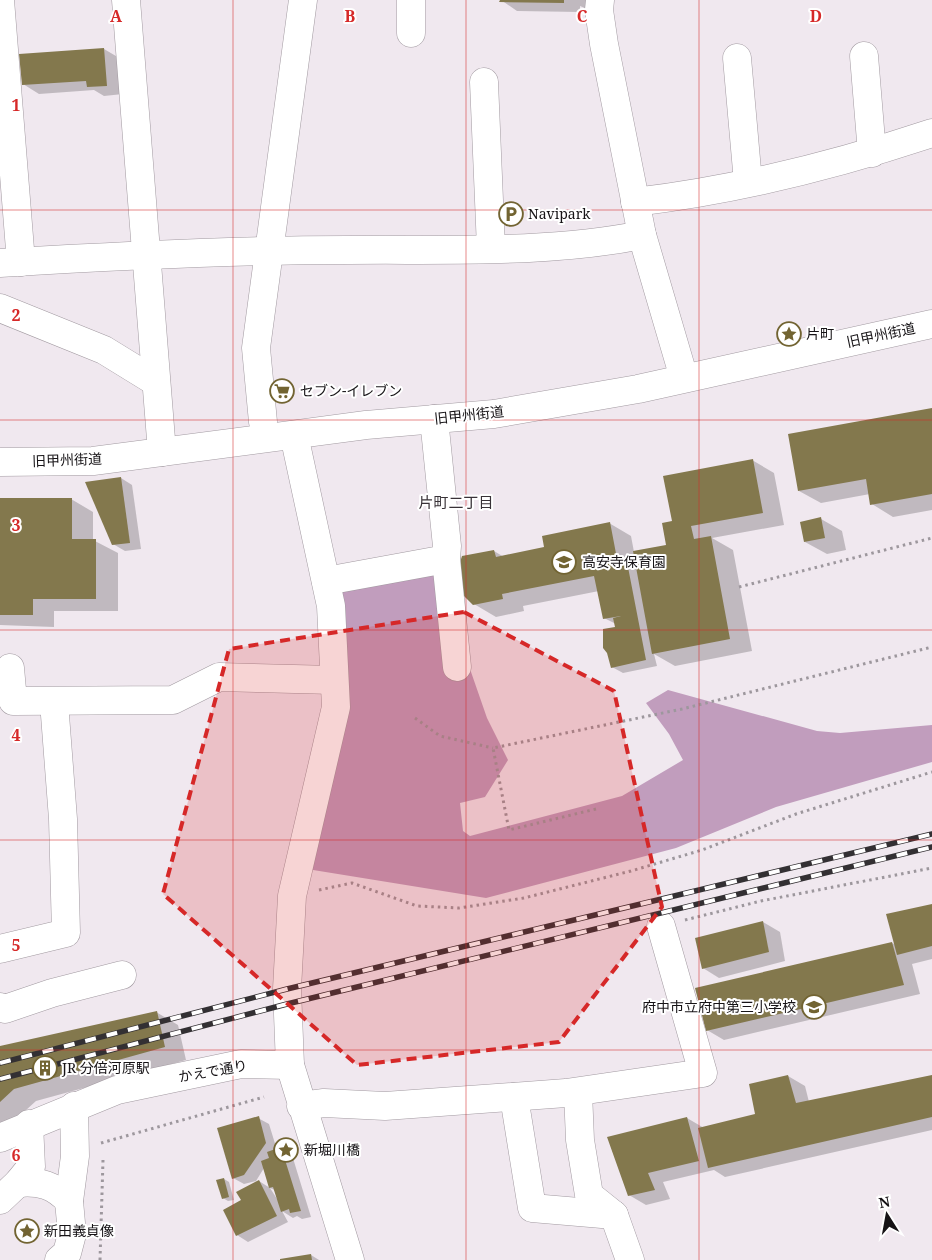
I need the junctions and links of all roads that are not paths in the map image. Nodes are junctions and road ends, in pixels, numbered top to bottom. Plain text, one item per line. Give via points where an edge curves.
1 (0, 0) edge
2 (126, 0) edge
3 (303, 0) edge
4 (412, 0) edge
5 (600, 0) edge
6 (411, 33) dead end
7 (864, 56) dead end
8 (737, 58) dead end
9 (484, 82) dead end
10 (932, 133) edge
11 (872, 153) junction
12 (748, 182) junction
13 (636, 202) junction
14 (642, 235) junction
15 (491, 248) junction
16 (269, 251) junction
17 (146, 254) junction
18 (10, 262) edge
19 (0, 308) edge
20 (932, 324) edge
21 (684, 378) junction
22 (156, 382) junction
23 (434, 419) junction
24 (263, 422) dead end
25 (294, 435) junction
26 (162, 452) junction
27 (0, 462) edge
28 (446, 559) junction
29 (326, 581) junction
30 (457, 667) dead end
31 (10, 668) dead end
32 (334, 680) junction
33 (54, 702) junction
34 (661, 926) road end
35 (0, 949) edge
36 (122, 975) dead end
37 (0, 1007) edge
38 (290, 1065) junction
39 (578, 1092) junction
40 (514, 1097) junction
41 (74, 1106) junction
42 (302, 1106) junction
43 (29, 1124) junction
44 (0, 1138) edge
45 (9, 1192) edge
46 (69, 1201) junction
47 (614, 1215) junction
48 (59, 1260) edge
49 (350, 1260) edge
50 (630, 1260) edge

1 - 18 street
2 - 17 street
3 - 16 street
4 - 6 street
5 - 13 street via 604,44
7 - 11 street
8 - 12 street
9 - 15 street
10 - 11 street
11 - 12 street
12 - 13 street via 679,197
13 - 14 street
14 - 15 street via 601,243
14 - 21 street
15 - 16 street
16 - 17 street
16 - 24 street via 256,348
17 - 18 street
17 - 22 street
19 - 22 street via 104,350
20 - 21 street, 旧甲州街道
21 - 23 street, 旧甲州街道 via 494,414
22 - 26 street
23 - 25 street, 旧甲州街道
23 - 28 street
25 - 26 street, 旧甲州街道
25 - 29 street
26 - 27 street, 旧甲州街道 via 71,462
28 - 29 street
28 - 30 street
29 - 32 street via 333,635
31 - 33 street via 13,701
32 - 33 street via 219,677 173,700
32 - 38 street via 336,706 333,726 292,896 287,1004
33 - 35 street via 63,819 66,933
34 - 39 street via 703,1073
36 - 37 street via 5,1009
38 - 41 street, かえで通り via 241,1064 117,1090
38 - 42 street
39 - 40 street
39 - 47 street via 580,1140 589,1195
40 - 42 street via 386,1106 324,1103
40 - 47 street via 532,1208
41 - 43 street, かえで通り
41 - 46 street via 76,1156
42 - 49 street
43 - 44 street, かえで通り
43 - 45 street via 31,1167
45 - 46 street via 35,1182 60,1191
46 - 48 street via 72,1234 67,1253
47 - 50 street

